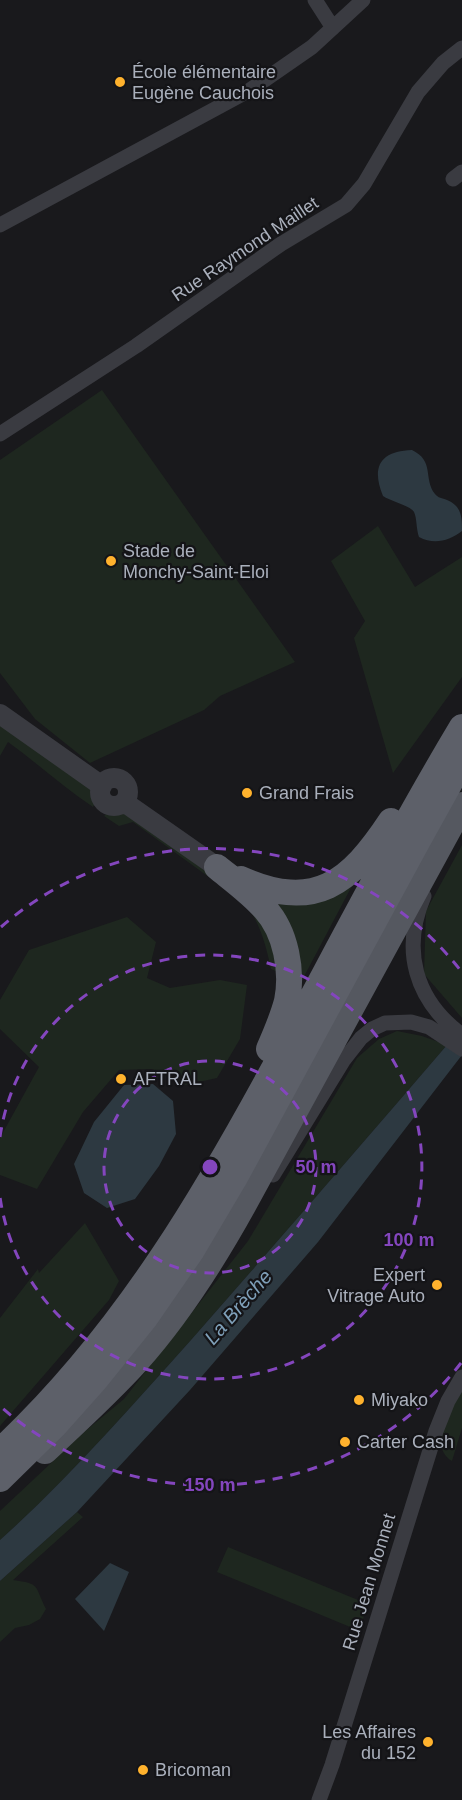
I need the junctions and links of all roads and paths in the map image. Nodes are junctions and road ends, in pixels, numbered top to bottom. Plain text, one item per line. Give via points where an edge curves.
1 (315, 0) edge
2 (363, 0) edge
3 (333, 28) junction
4 (462, 48) edge
5 (0, 225) edge
6 (0, 434) edge
7 (462, 711) edge
8 (0, 714) edge
9 (462, 727) edge
10 (462, 761) edge
11 (462, 805) edge
12 (462, 821) edge
13 (216, 867) junction
14 (453, 1033) edge
15 (462, 1049) edge
16 (156, 1268) junction
17 (202, 1273) junction
18 (462, 1377) edge
19 (0, 1451) edge
20 (0, 1479) edge
21 (0, 1490) edge
22 (319, 1800) edge

1 - 3 street
2 - 3 street
3 - 5 street via 239,98
4 - 6 street, Rue Raymond Maillet via 442,63 418,92 364,184 346,205 281,244 136,346
7 - 13 highway via 372,849 334,884 313,891 286,893 253,884
8 - 13 street via 102,786 108,780 121,780 128,790 124,802
9 - 16 highway via 232,1146
10 - 20 highway via 192,1250 95,1380
11 - 17 main road via 239,1215
12 - 14 street via 422,901 413,942 424,992
13 - 16 highway via 258,902 276,925 288,966 287,999 262,1063
14 - 15 street
14 - 17 street via 402,1021 385,1023 366,1034 343,1061 227,1246
16 - 19 highway via 107,1335
17 - 21 main road via 137,1361
18 - 22 street, Rue Jean Monnet via 435,1431

